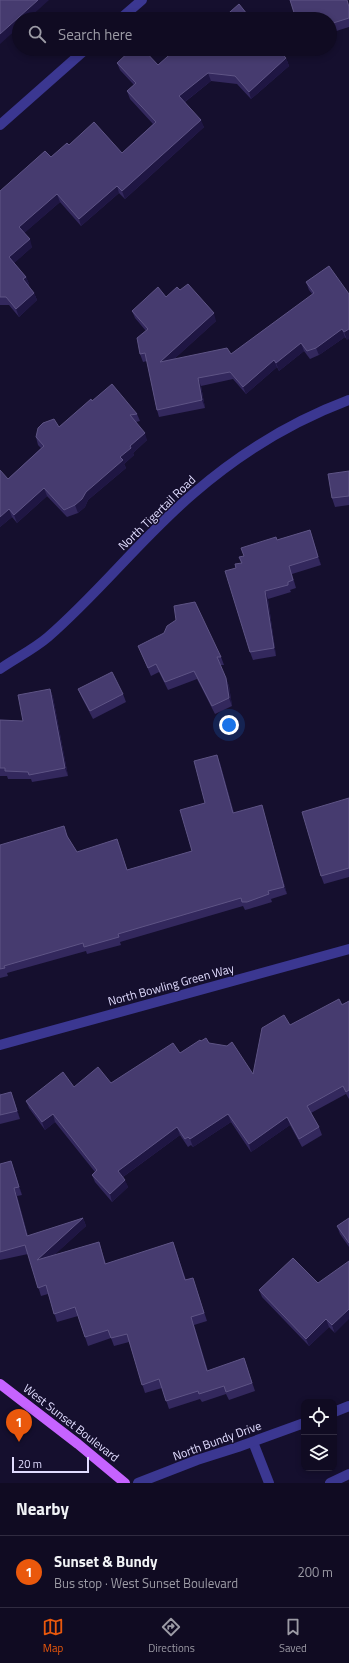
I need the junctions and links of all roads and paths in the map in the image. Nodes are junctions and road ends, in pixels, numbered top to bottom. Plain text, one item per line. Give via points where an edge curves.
1 (142, 0) edge
2 (128, 12) edge
3 (78, 56) edge
4 (0, 125) edge
5 (349, 400) edge
6 (0, 669) edge
7 (349, 949) edge
8 (0, 1045) edge
9 (0, 1384) edge
10 (349, 1406) edge
11 (337, 1411) edge
12 (301, 1424) edge
13 (253, 1442) junction
14 (349, 1474) edge
15 (125, 1483) edge
16 (138, 1483) edge
17 (269, 1483) edge
18 (330, 1483) edge

1 - 2 street
3 - 4 street
5 - 6 street, North Tigertail Road via 327,409 243,455 194,493 138,547 96,593 46,638
7 - 8 street, North Bowling Green Way
9 - 15 main road, West Sunset Boulevard
10 - 11 street
12 - 13 street, North Bundy Drive
13 - 16 street, North Bundy Drive
13 - 17 street
14 - 18 street

